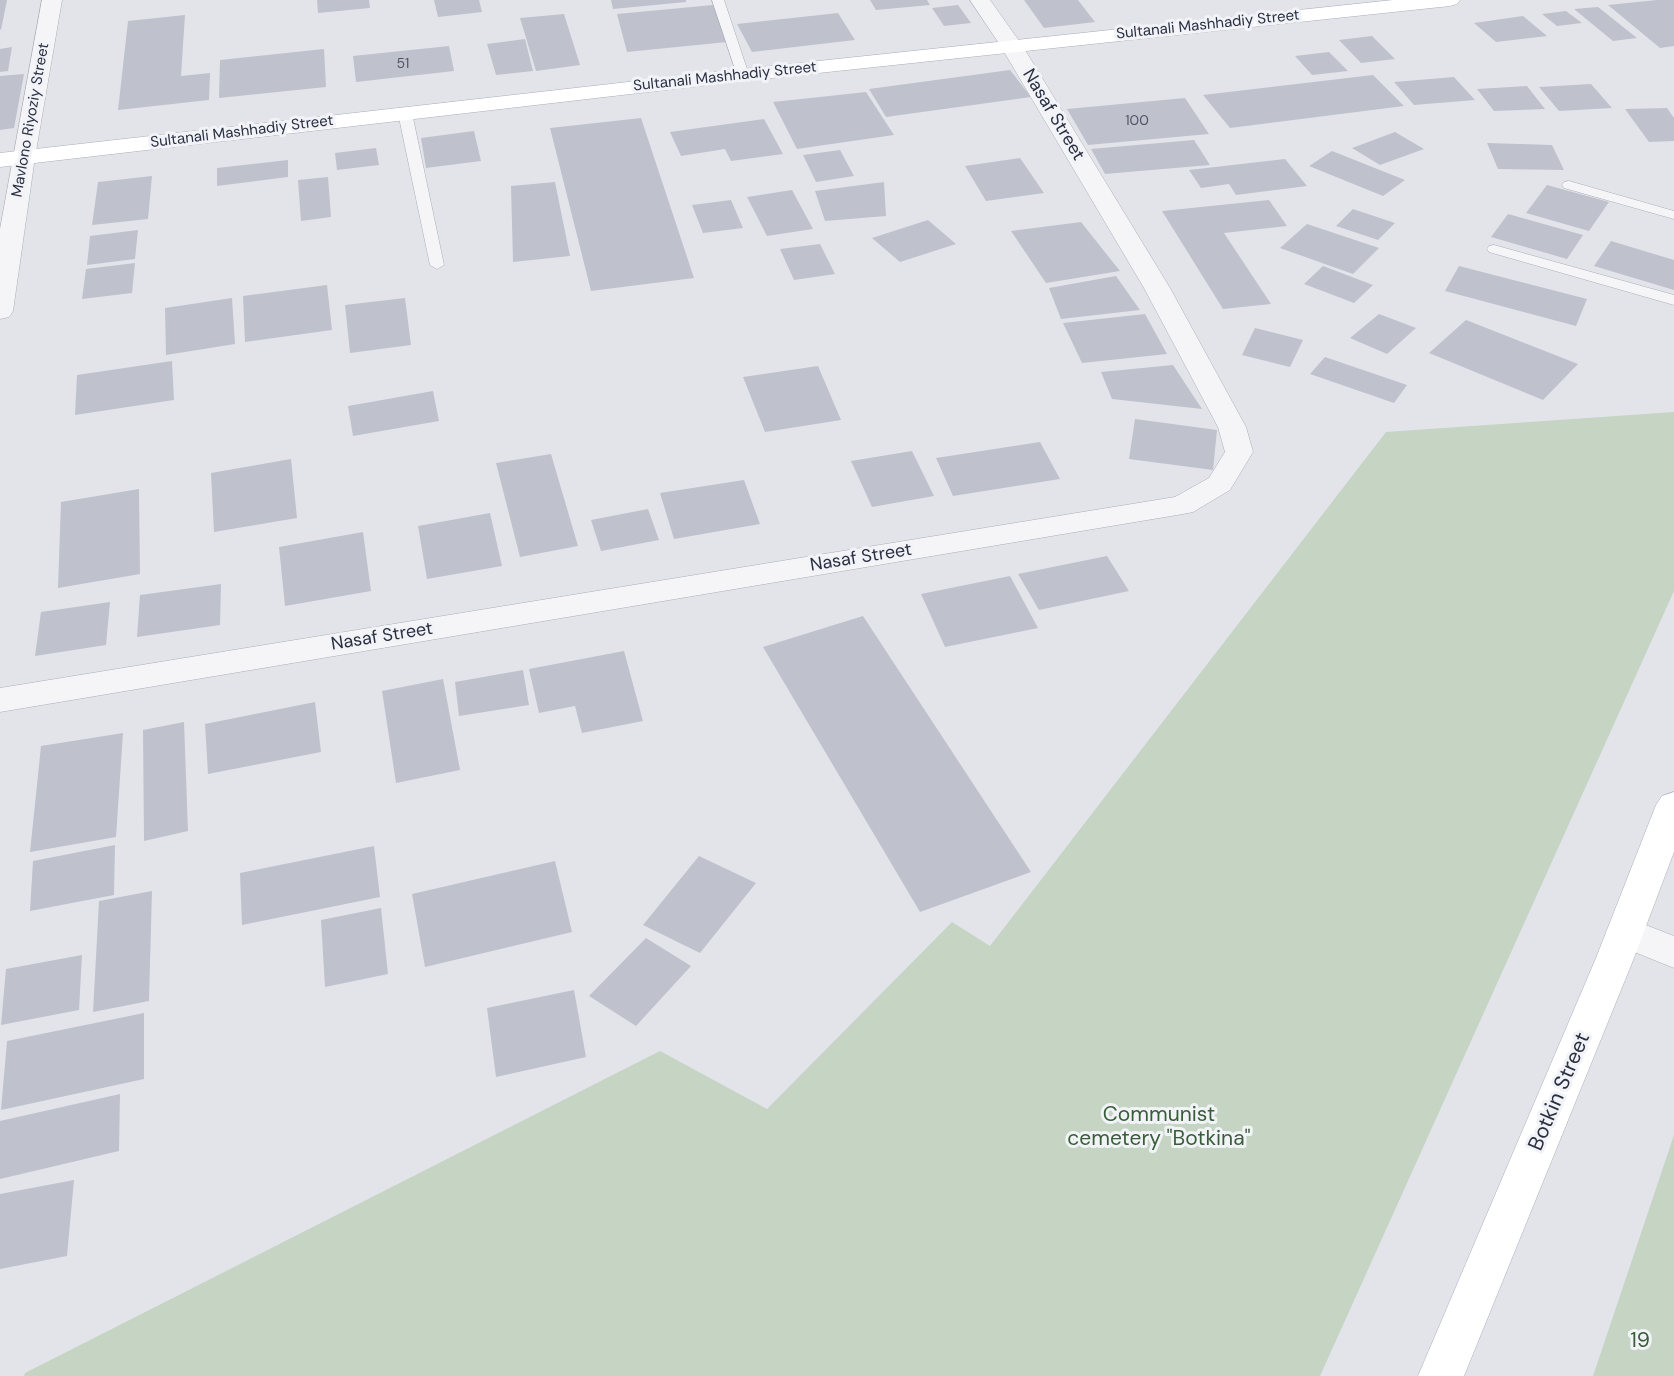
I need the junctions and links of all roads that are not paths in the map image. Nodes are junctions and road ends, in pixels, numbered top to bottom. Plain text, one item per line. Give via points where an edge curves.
1 (52, 0) edge
2 (718, 0) edge
3 (980, 0) edge
4 (1450, 0) edge
5 (1011, 45) junction
6 (743, 75) junction
7 (405, 113) junction
8 (23, 157) junction
9 (0, 160) edge
10 (1569, 185) dead end
11 (1674, 215) edge
12 (1494, 249) dead end
13 (437, 265) dead end
14 (1674, 300) edge
15 (0, 311) edge
16 (0, 700) edge
17 (1674, 805) edge
18 (1625, 932) junction
19 (1674, 953) edge
20 (1441, 1376) edge

1 - 8 street, Mavlono Riyoziy Street
2 - 6 lane
3 - 5 street, Nasaf Street
4 - 5 street, Sultаnali Mashhadiy Street
5 - 6 street, Sultаnali Mashhadiy Street
5 - 16 street, Nasaf Street via 1157,288 1233,427 1239,452 1220,484 1183,505
6 - 7 street, Sultаnali Mashhadiy Street
7 - 8 street, Sultаnali Mashhadiy Street
7 - 13 lane
8 - 9 street, Sultаnali Mashhadiy Street
8 - 15 street, Mavlono Riyoziy Street
10 - 11 lane
12 - 14 lane
17 - 18 street, Botkin Street
18 - 19 street
18 - 20 street, Botkin Street

